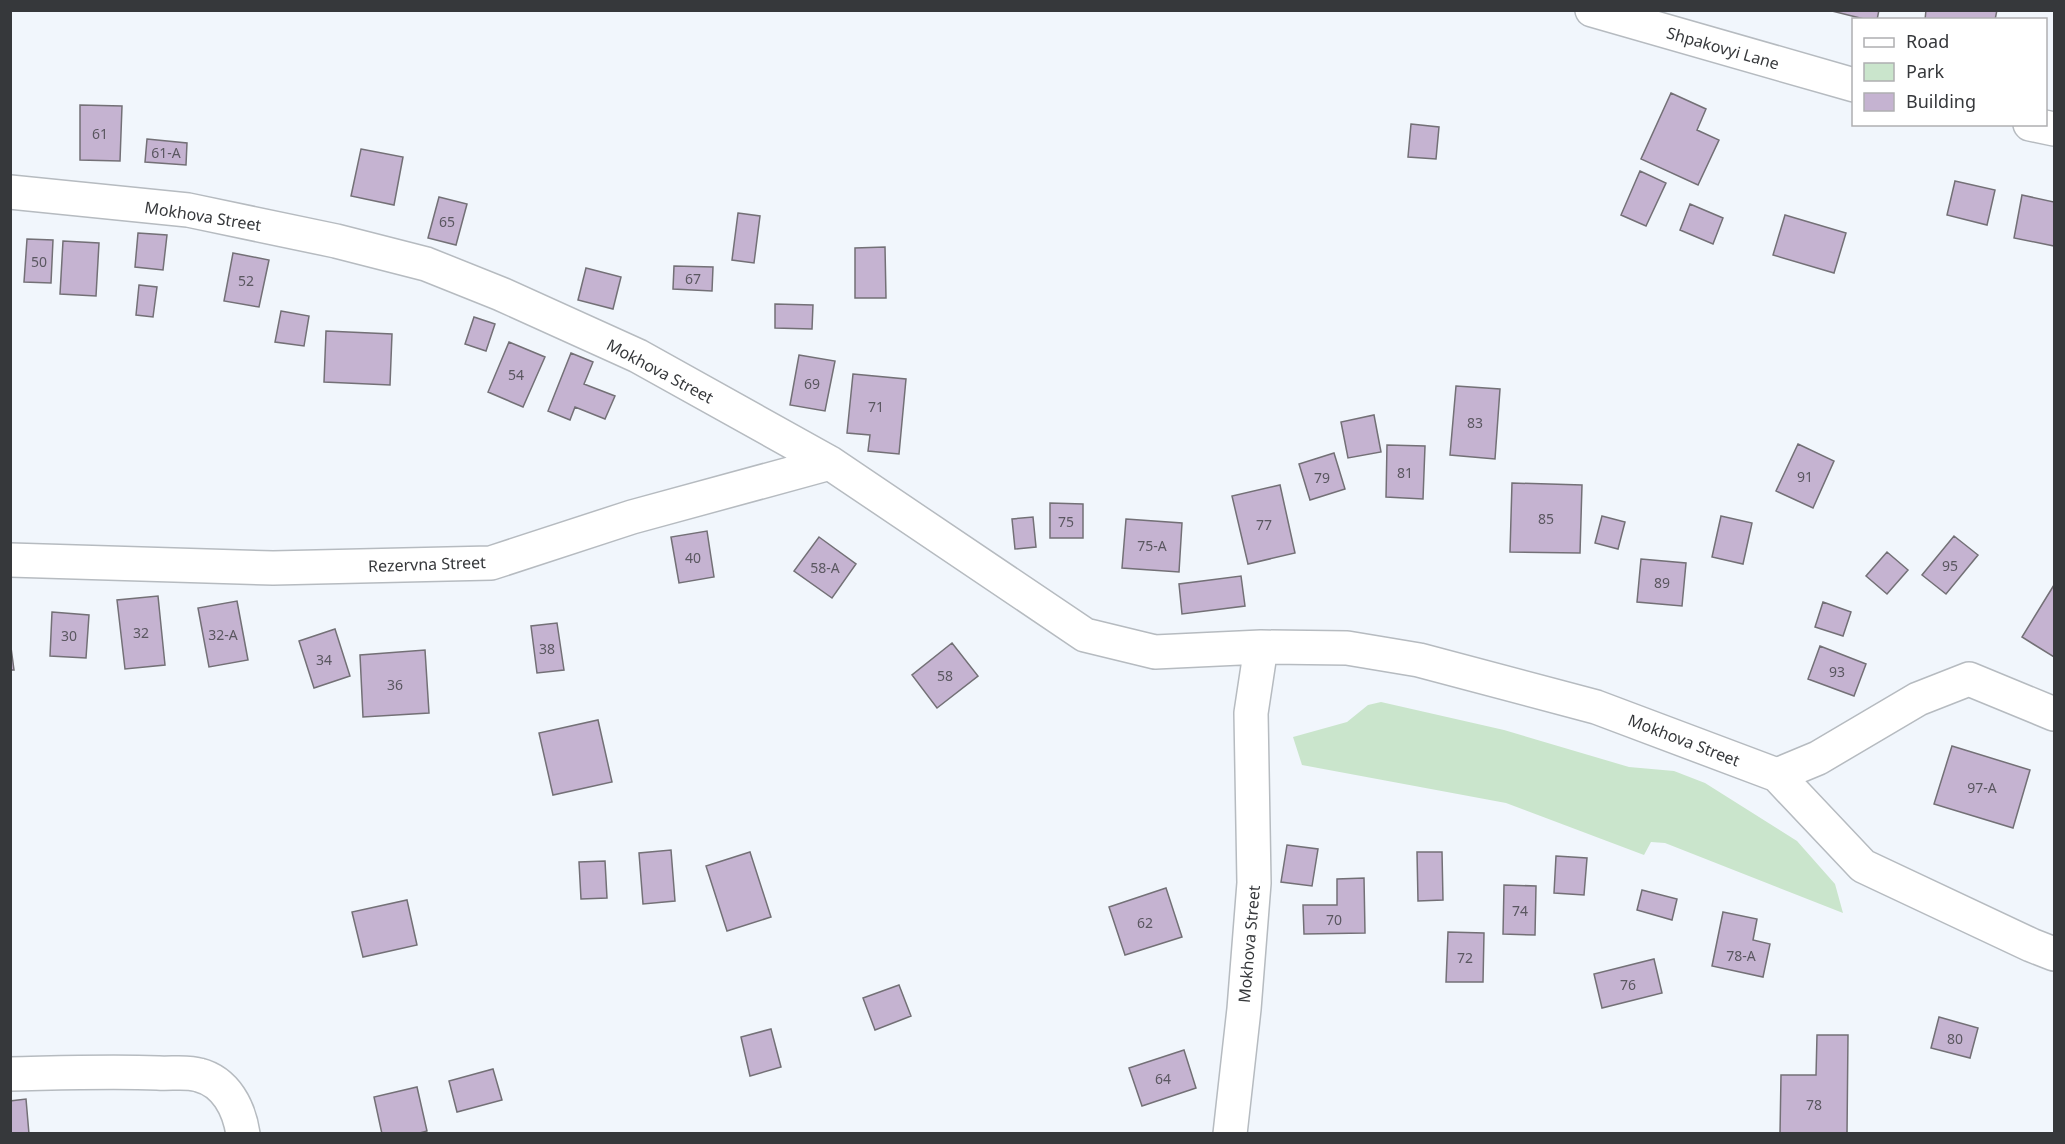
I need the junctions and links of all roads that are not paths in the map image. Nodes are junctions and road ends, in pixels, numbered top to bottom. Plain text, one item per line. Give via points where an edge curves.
1 (1592, 10) edge
2 (1852, 84) edge
3 (2040, 126) edge
4 (2055, 129) edge
5 (10, 192) edge
6 (830, 463) junction
7 (10, 560) edge
8 (1262, 647) junction
9 (2055, 714) edge
10 (1777, 775) junction
11 (2055, 954) edge
12 (10, 1074) edge
13 (243, 1134) edge
14 (1230, 1134) edge

1 - 2 street, Shpakovyi Lane
3 - 4 street
5 - 6 street, Mokhova Street via 188,210 426,264 638,356
6 - 7 street, Rezervna Street via 632,517 491,563 273,568
6 - 8 street, Mokhova Street via 1085,635 1155,652
8 - 10 street, Mokhova Street via 1347,648 1419,660 1596,707
8 - 14 street, Mokhova Street via 1251,713 1254,883
9 - 10 street via 1970,679 1918,699 1818,758
10 - 11 street, Mokhova Street via 1863,866
12 - 13 street via 199,1074 228,1094 241,1120

